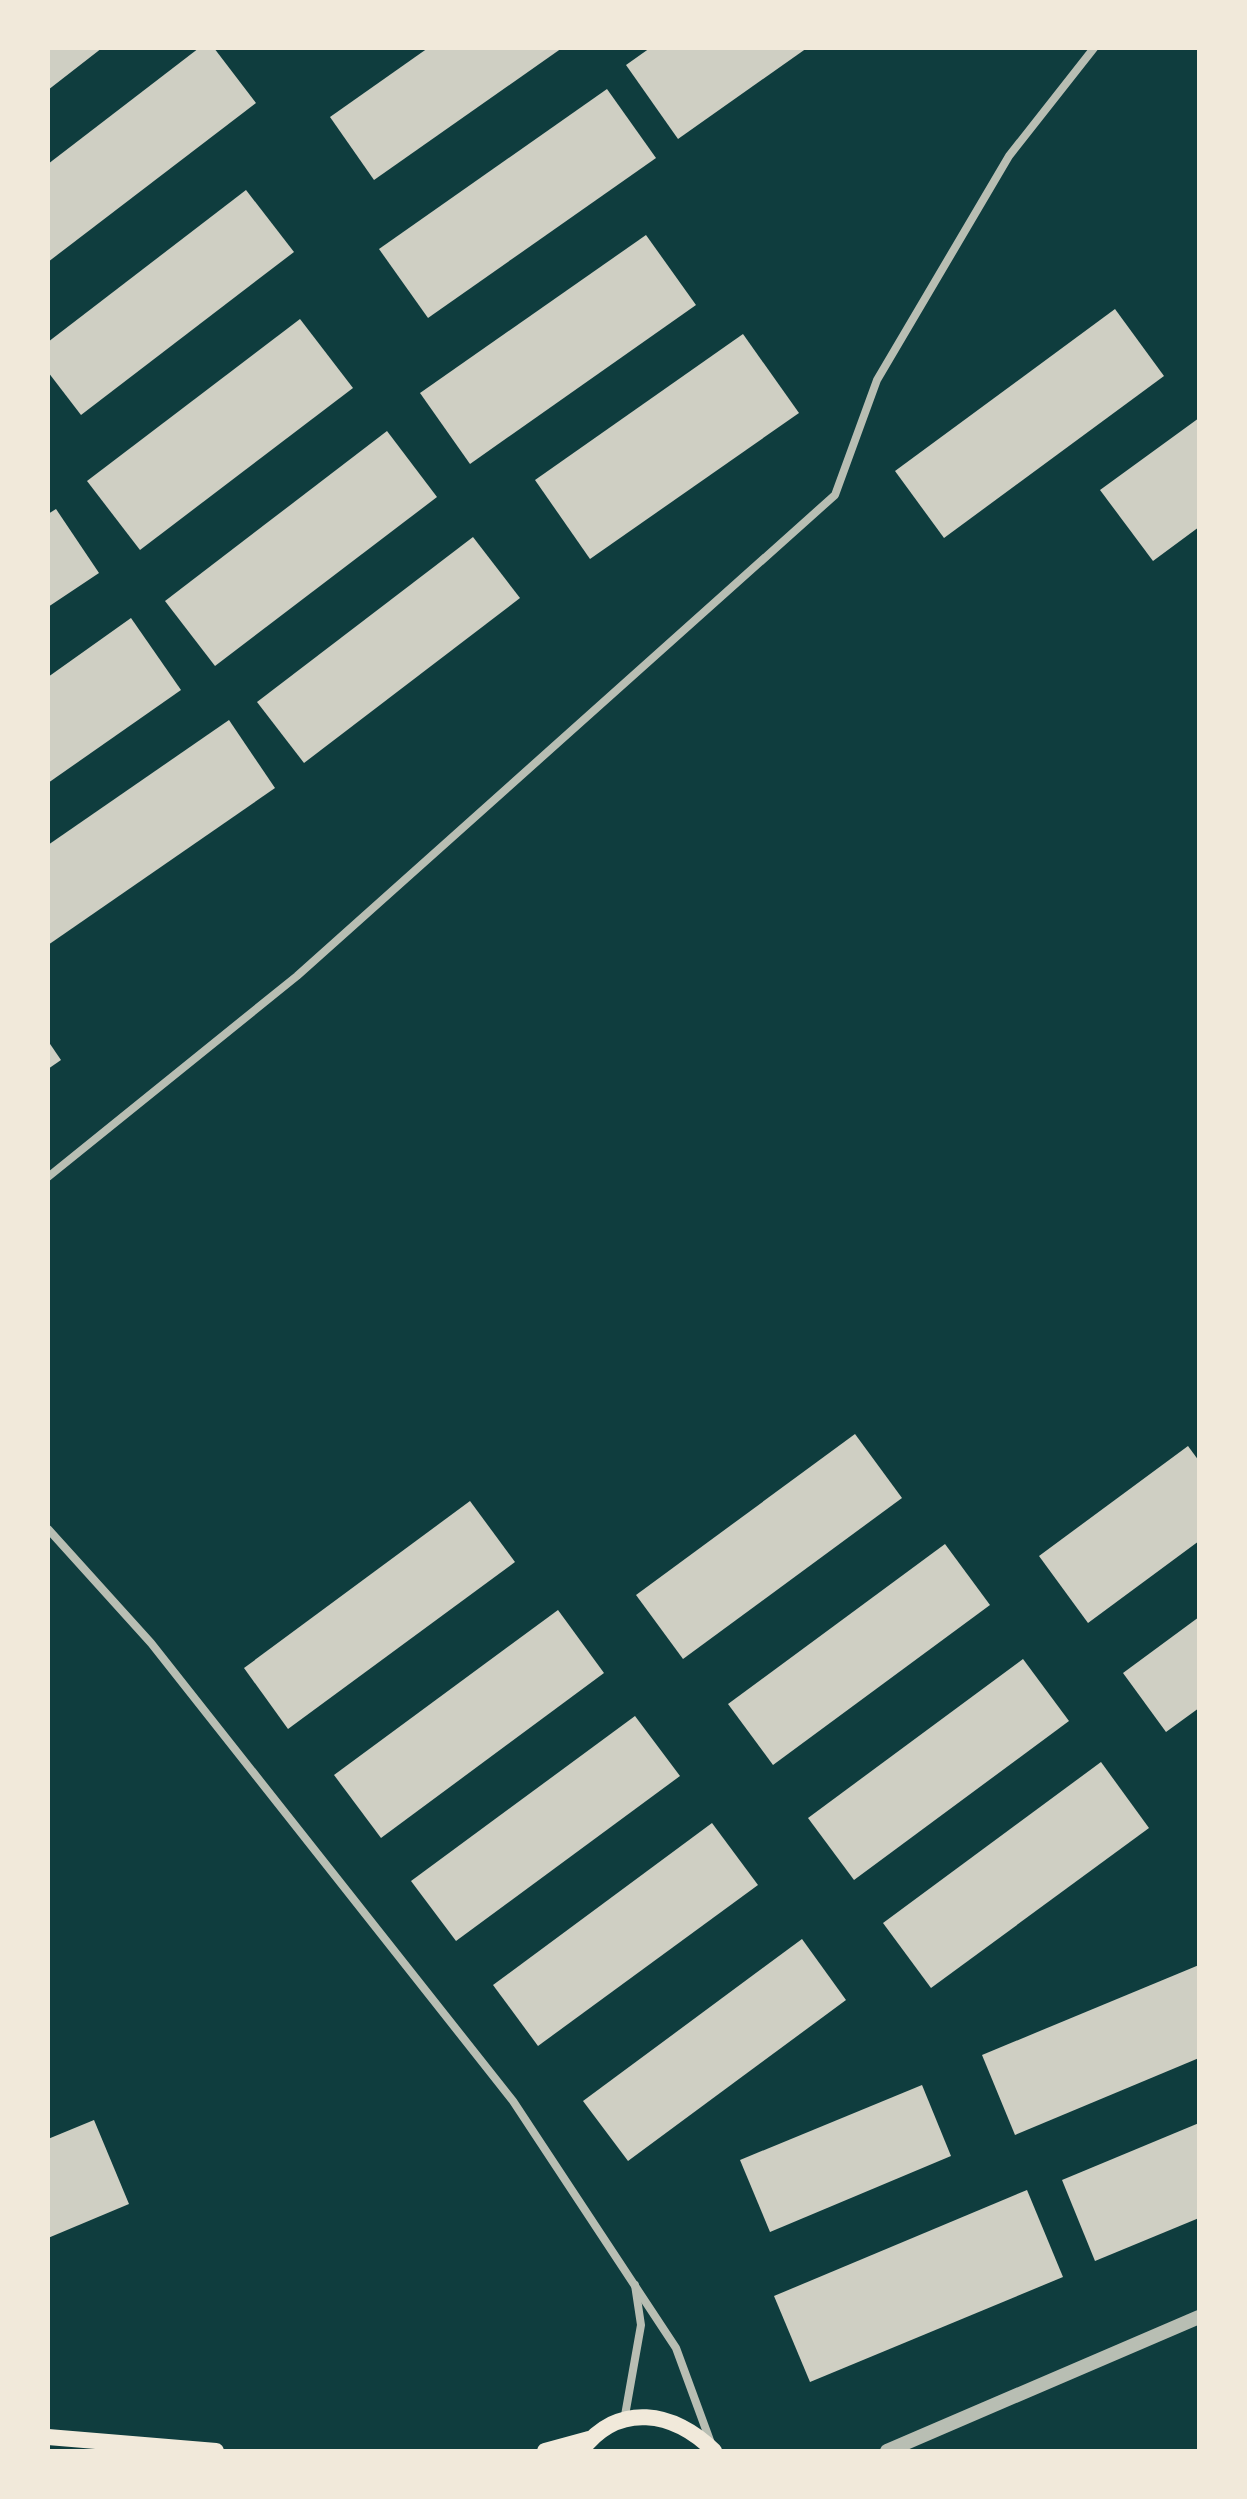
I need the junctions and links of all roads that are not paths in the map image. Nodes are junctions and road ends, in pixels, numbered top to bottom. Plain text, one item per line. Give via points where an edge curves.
1 (1094, 48) edge
2 (48, 1177) edge
3 (48, 1529) edge
4 (634, 2280) junction
5 (1199, 2317) edge
6 (624, 2421) junction
7 (48, 2437) edge
8 (585, 2445) edge
9 (216, 2451) edge
10 (545, 2451) edge
11 (714, 2451) edge
12 (887, 2451) edge

1 - 2 street via 1009,156 877,380 835,495 297,976
3 - 4 street via 151,1643 513,2101
4 - 6 street via 641,2325
4 - 11 street via 676,2348
5 - 12 street
6 - 8 main road via 612,2423
6 - 11 main road via 640,2416 668,2419 694,2431
7 - 9 main road
8 - 10 main road

